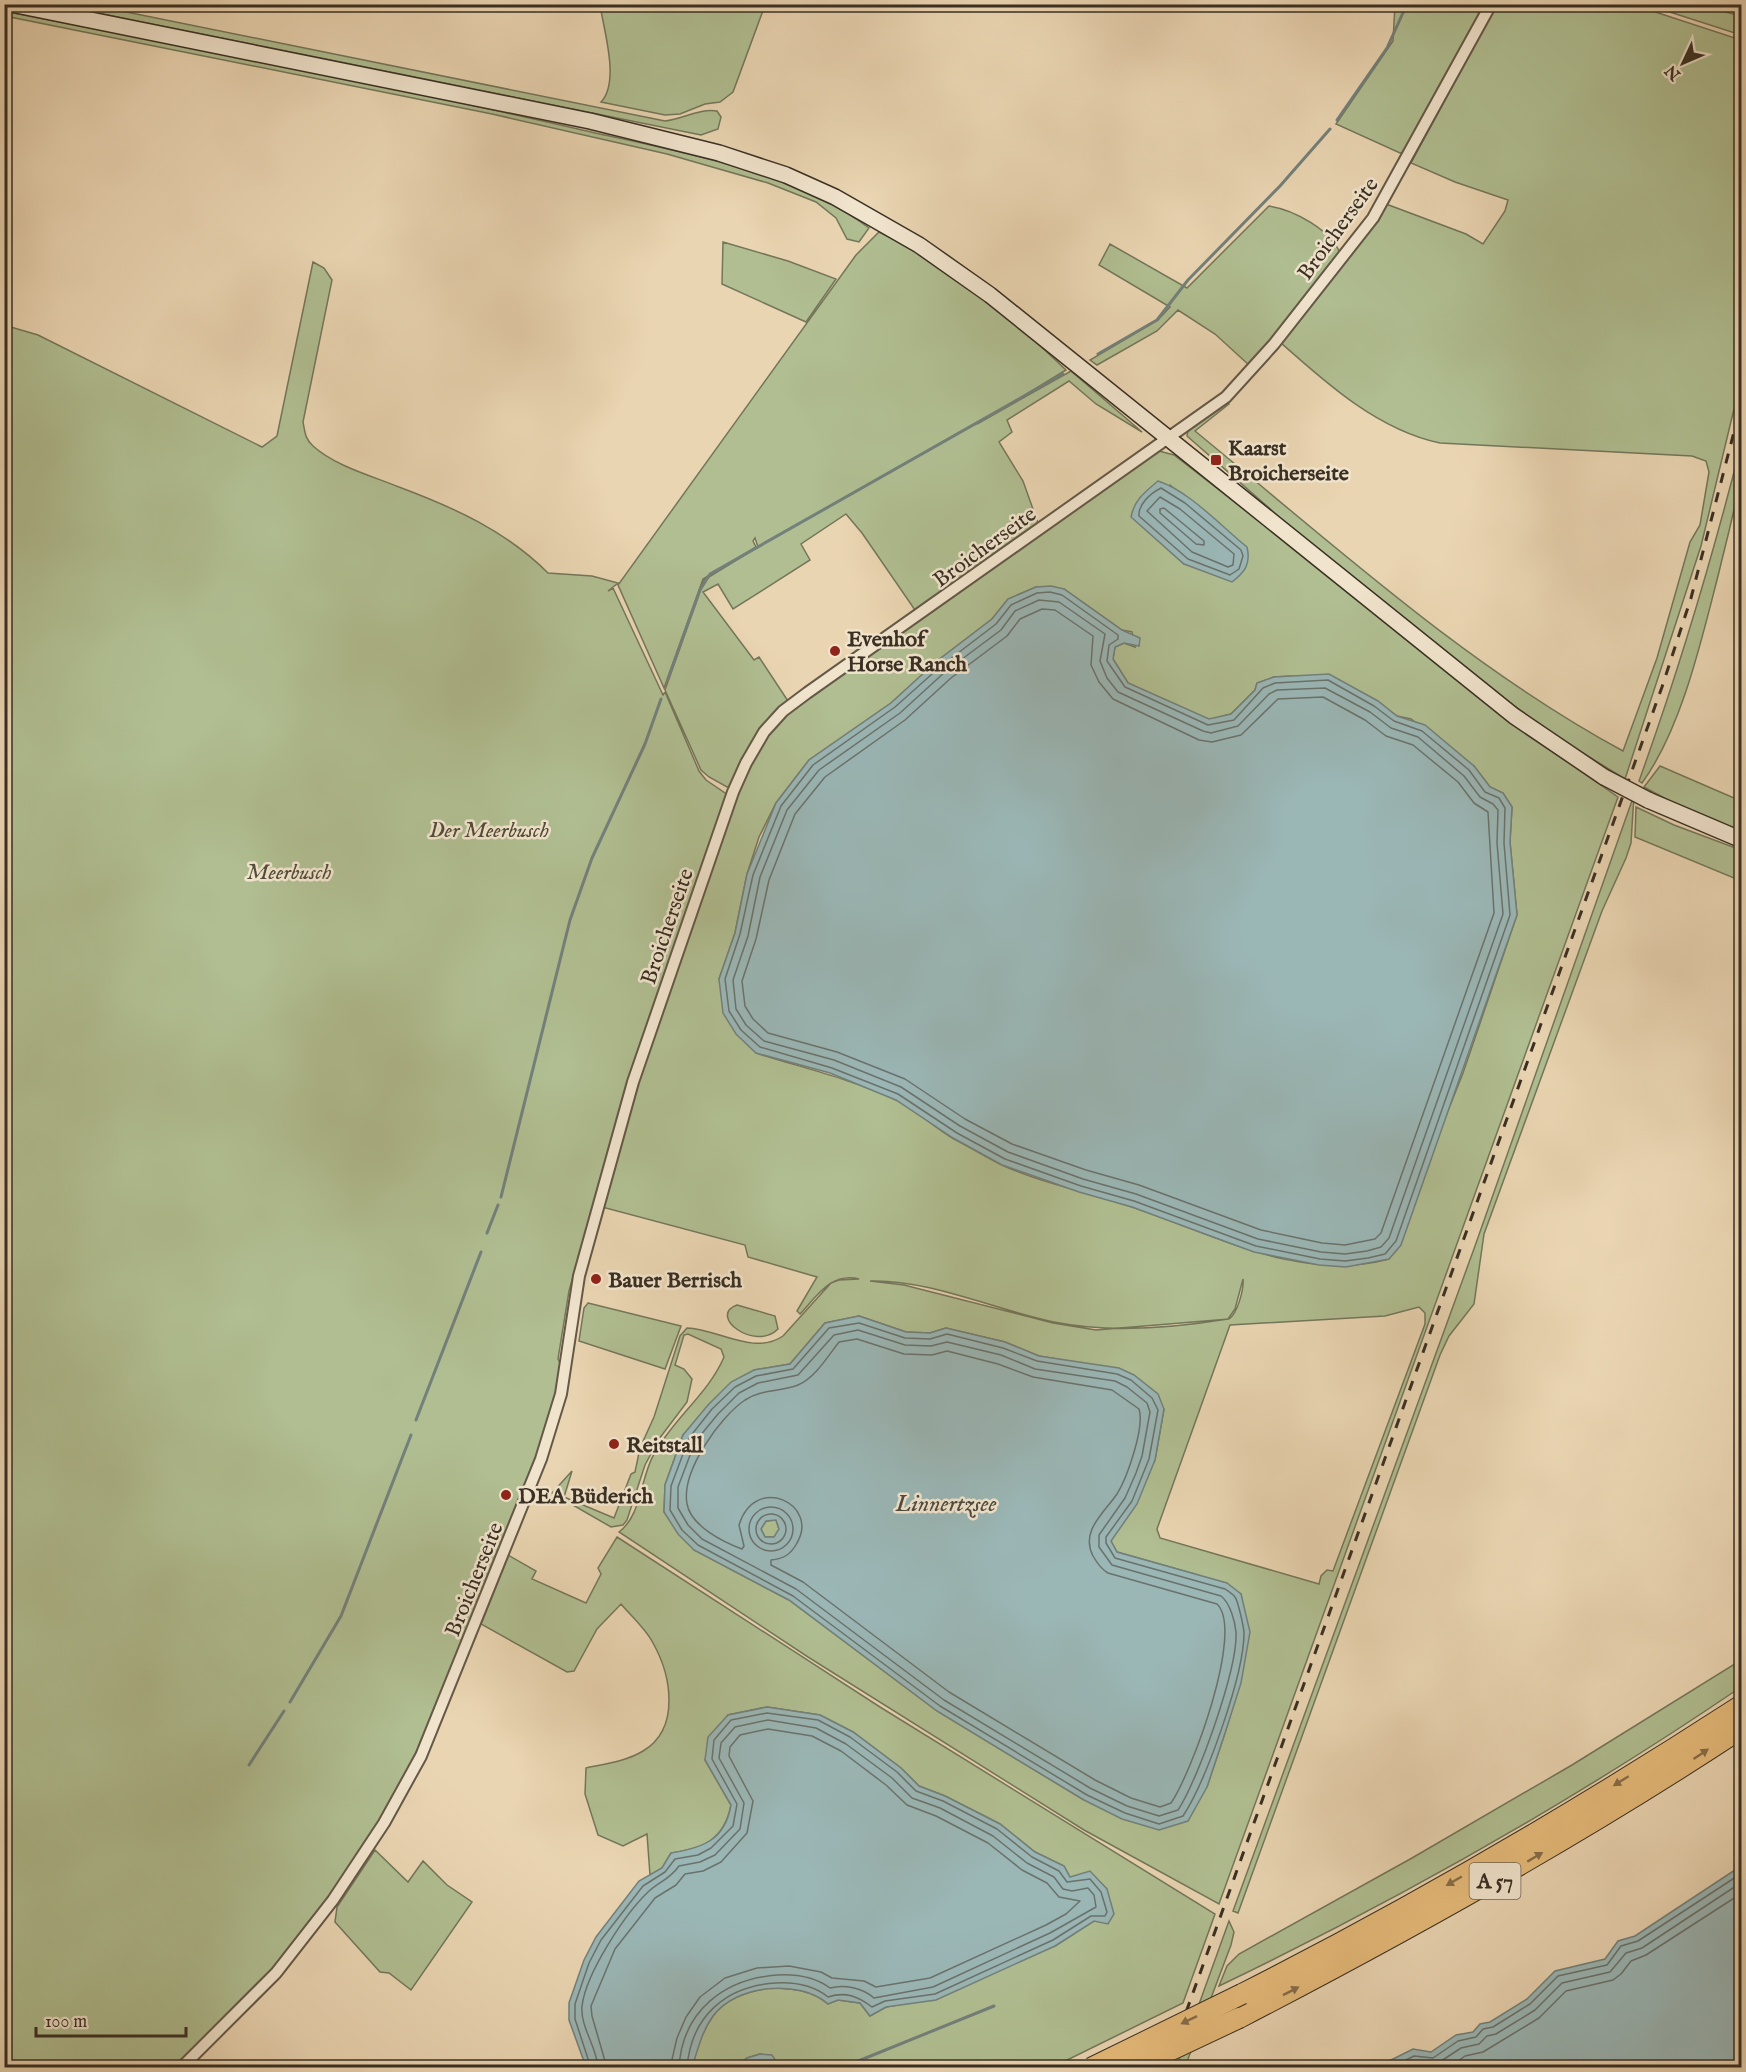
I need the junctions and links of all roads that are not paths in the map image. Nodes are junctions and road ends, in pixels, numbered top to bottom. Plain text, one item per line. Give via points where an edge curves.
1 (10, 4) edge
2 (1491, 4) edge
3 (1168, 437) junction
4 (1742, 840) edge
5 (1742, 1705) edge
6 (1742, 1728) edge
7 (181, 2067) edge
8 (1091, 2067) edge
9 (1133, 2067) edge

1 - 3 main road via 590,121 697,146 776,171 835,197 919,245 990,295
2 - 3 street, Broicherseite via 1388,193 1351,248 1233,390
3 - 4 main road, bridge via 1514,716 1604,777
3 - 7 street, Broicherseite via 790,705 754,747 733,792 633,1082 579,1276 561,1394 541,1459 424,1748 384,1823 333,1900 276,1973
5 -> 8 highway, A 57, bridge via 1581,1806 1389,1917
9 -> 6 highway, A 57, bridge via 1239,2018 1495,1880

